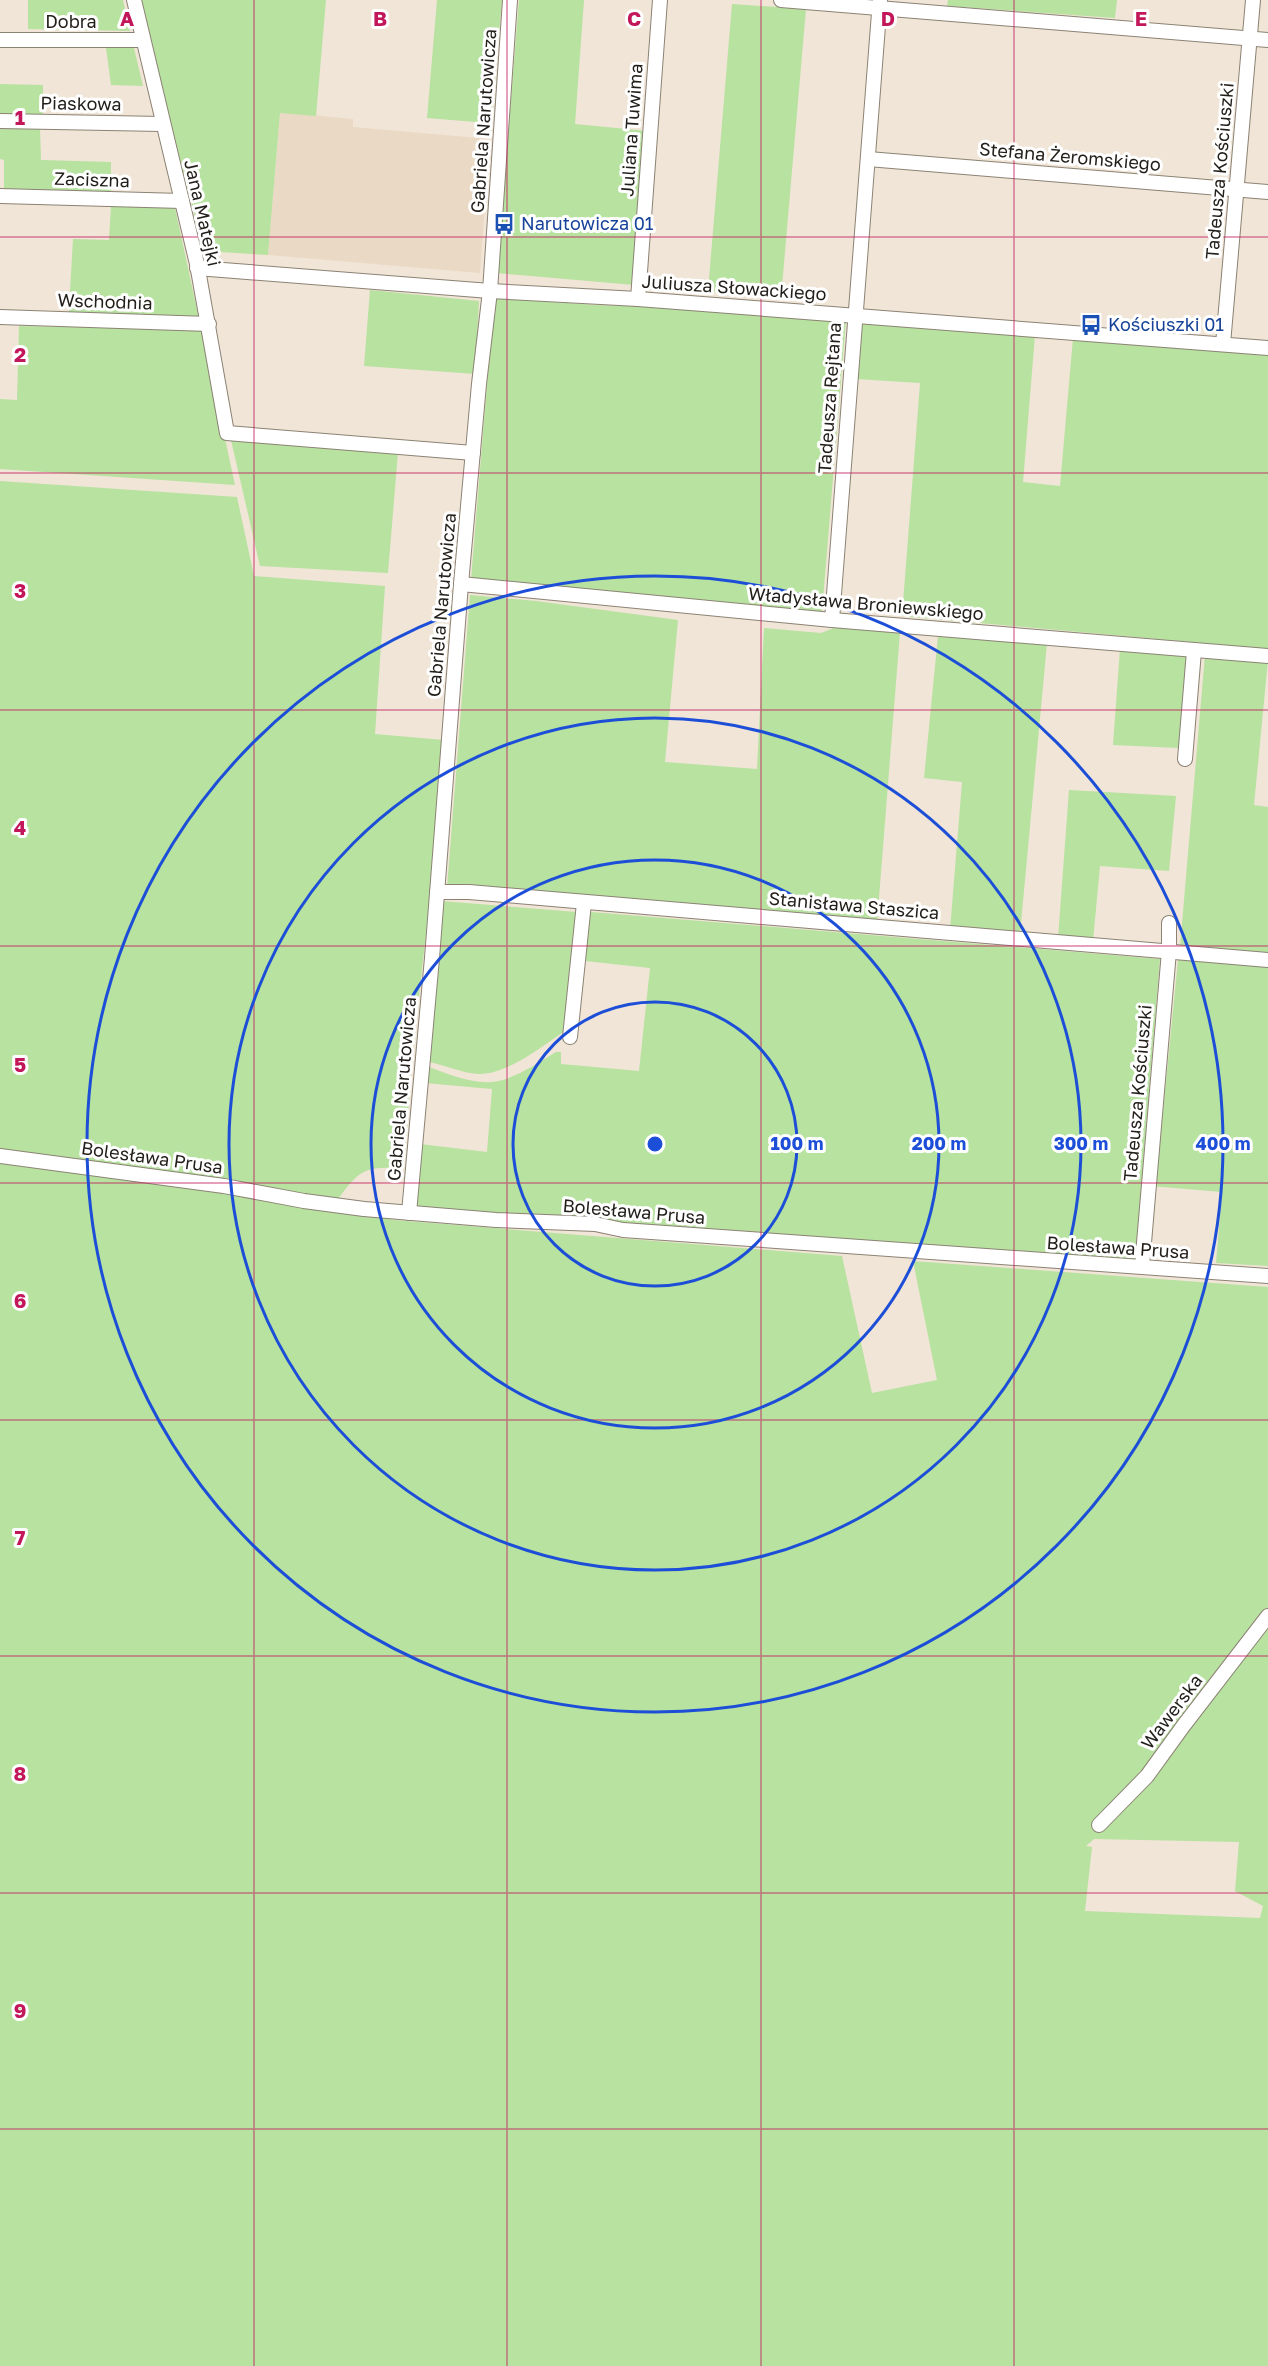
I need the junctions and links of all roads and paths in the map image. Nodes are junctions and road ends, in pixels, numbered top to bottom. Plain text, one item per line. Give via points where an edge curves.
1 (134, 0) edge
2 (510, 0) edge
3 (660, 0) edge
4 (781, 0) edge
5 (1253, 0) edge
6 (879, 4) edge
7 (942, 6) edge
8 (1250, 38) junction
9 (0, 40) edge
10 (142, 40) junction
11 (1268, 40) edge
12 (0, 121) edge
13 (162, 124) junction
14 (868, 159) junction
15 (1237, 189) junction
16 (1268, 192) edge
17 (0, 196) edge
18 (182, 201) junction
19 (197, 268) junction
20 (490, 291) junction
21 (638, 299) junction
22 (855, 315) junction
23 (0, 317) edge
24 (208, 324) junction
25 (1223, 344) junction
26 (1268, 348) edge
27 (473, 453) junction
28 (461, 584) junction
29 (832, 620) junction
30 (1194, 651) junction
31 (1268, 656) edge
32 (1185, 759) dead end
33 (437, 892) junction
34 (584, 903) junction
35 (1169, 923) dead end
36 (1169, 951) junction
37 (1268, 960) edge
38 (570, 1037) dead end
39 (0, 1156) edge
40 (409, 1213) junction
41 (1142, 1266) junction
42 (1268, 1276) edge
43 (1268, 1616) edge
44 (1099, 1825) dead end

1 - 10 street, Jana Matejki
2 - 20 street, Gabriela Narutowicza
3 - 21 street, Juliana Tuwima
4 - 6 street
5 - 8 street, Tadeusza Kościuszki
6 - 7 street
6 - 14 street, Tadeusza Rejtana
7 - 8 street
8 - 11 street
8 - 15 street, Tadeusza Kościuszki
9 - 10 street, Dobra
10 - 13 street, Jana Matejki
12 - 13 street, Piaskowa
13 - 18 street, Jana Matejki
14 - 15 street, Stefana Żeromskiego
14 - 22 street, Tadeusza Rejtana
15 - 16 street, Stefana Żeromskiego
15 - 25 street, Tadeusza Kościuszki
17 - 18 street, Zaciszna
18 - 19 street, Jana Matejki
19 - 20 street, Juliusza Słowackiego
19 - 24 street, Jana Matejki
20 - 21 street, Juliusza Słowackiego
20 - 27 street, Gabriela Narutowicza
21 - 22 street, Juliusza Słowackiego
22 - 25 street, Juliusza Słowackiego
22 - 29 street, Tadeusza Rejtana
23 - 24 street, Wschodnia
24 - 27 street, Jana Matejki via 229,434
25 - 26 street, Juliusza Słowackiego
27 - 28 street, Gabriela Narutowicza
28 - 29 street, Władysława Broniewskiego
28 - 33 street, Gabriela Narutowicza
29 - 30 street, Władysława Broniewskiego
30 - 31 street, Władysława Broniewskiego
30 - 32 street
33 - 34 street, Stanisława Staszica
33 - 40 street, Gabriela Narutowicza
34 - 36 street, Stanisława Staszica
34 - 38 street
35 - 36 street, Tadeusza Kościuszki
36 - 37 street, Stanisława Staszica
36 - 41 street, Tadeusza Kościuszki
39 - 40 street, Bolesława Prusa
40 - 41 street, Bolesława Prusa via 596,1224 623,1230 906,1252
41 - 42 street, Bolesława Prusa
43 - 44 street, Wawerska via 1147,1776

